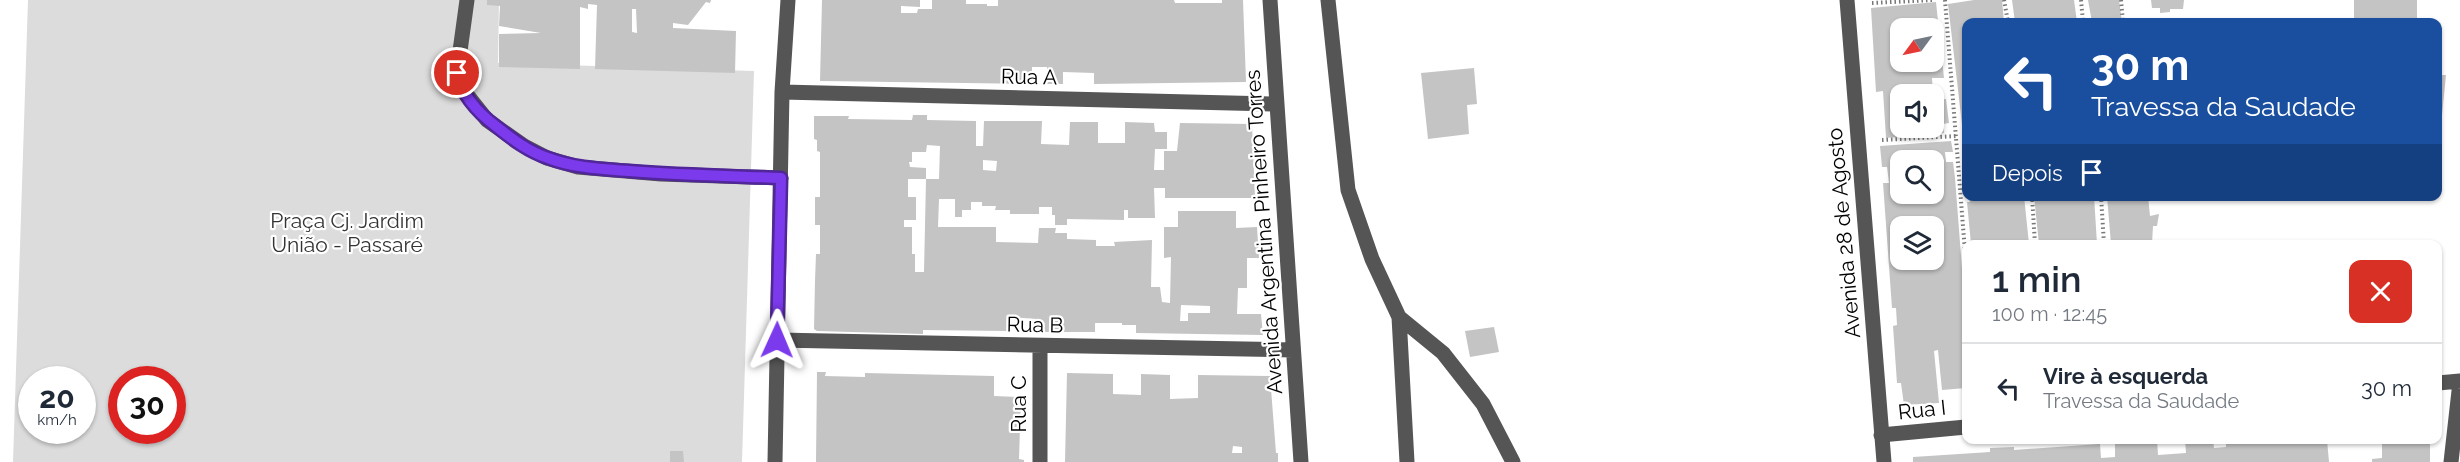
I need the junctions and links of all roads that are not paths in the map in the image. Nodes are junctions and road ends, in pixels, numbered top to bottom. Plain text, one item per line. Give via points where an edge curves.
1 (467, 0) edge
2 (788, 0) edge
3 (1270, 0) edge
4 (1328, 0) edge
5 (1847, 2) edge
6 (782, 92) junction
7 (1276, 104) junction
8 (781, 178) junction
9 (1399, 317) junction
10 (777, 340) junction
11 (1040, 346) junction
12 (1293, 350) junction
13 (2460, 382) edge
14 (2442, 383) edge
15 (1962, 426) edge
16 (1881, 435) junction
17 (776, 462) edge
18 (1040, 462) edge
19 (1301, 462) edge
20 (1407, 462) edge
21 (1513, 462) edge
22 (1884, 462) edge
23 (2451, 462) edge

1 - 8 street via 457,73 460,86 487,120 524,146 578,167
2 - 6 street
3 - 7 street, Avenida Argentina Pinheiro Torres
4 - 9 street via 1348,190 1372,259
5 - 16 street, Avenida 28 de Agosto
6 - 7 street, Rua A
6 - 8 street
7 - 12 street, Avenida Argentina Pinheiro Torres
8 - 10 street
9 - 20 street
9 - 21 street via 1450,361 1483,404
10 - 11 street, Rua B
10 - 17 street
11 - 12 street, Rua B
11 - 18 street, Rua C
12 - 19 street, Avenida Argentina Pinheiro Torres
13 - 14 street
13 - 23 street
15 - 16 street, Rua I
16 - 22 street, Avenida 28 de Agosto

